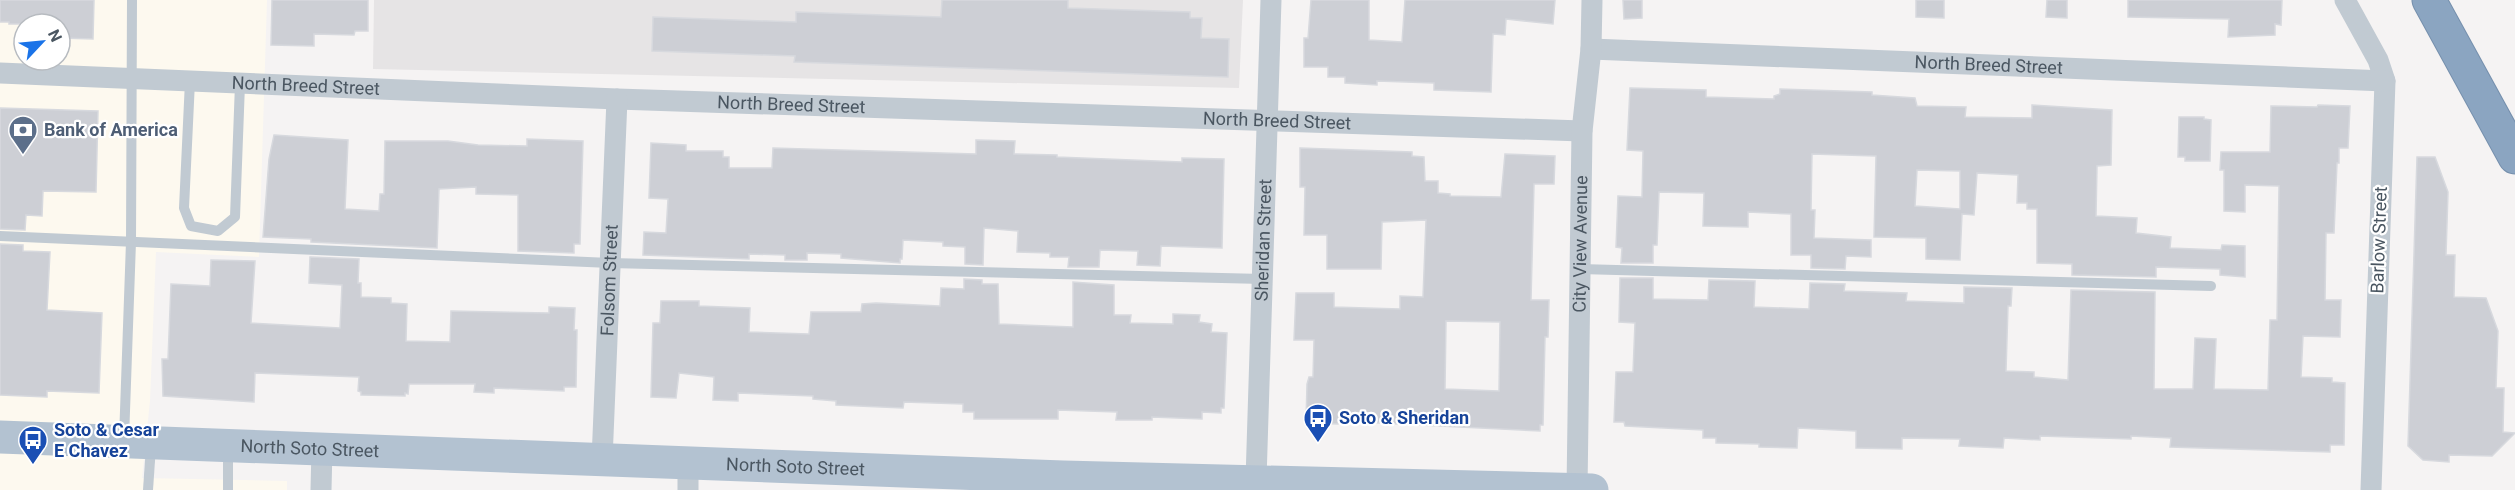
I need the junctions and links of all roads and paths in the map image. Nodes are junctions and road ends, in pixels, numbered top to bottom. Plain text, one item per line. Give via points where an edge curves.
1 (132, 0) edge
2 (1271, 0) edge
3 (1592, 0) edge
4 (2345, 0) edge
5 (2429, 0) edge
6 (1591, 49) junction
7 (0, 73) edge
8 (132, 79) junction
9 (190, 81) junction
10 (2385, 81) junction
11 (240, 84) junction
12 (617, 99) junction
13 (1268, 122) junction
14 (1581, 130) junction
15 (2515, 157) edge
16 (0, 236) edge
17 (131, 242) junction
18 (610, 263) junction
19 (1580, 269) junction
20 (1263, 279) junction
21 (2211, 286) dead end
22 (0, 437) edge
23 (137, 443) junction
24 (229, 446) junction
25 (322, 448) junction
26 (602, 460) junction
27 (688, 476) edge
28 (1256, 480) junction
29 (1062, 483) edge
30 (1434, 488) edge
31 (148, 490) edge
32 (227, 490) edge
33 (321, 490) edge
34 (1577, 490) edge
35 (1592, 490) edge
36 (2372, 490) edge

1 - 8 lane
2 - 13 street, Sheridan Street
3 - 6 street, City View Avenue
4 - 10 street, Barlow Street via 2378,60
5 - 15 highway
6 - 10 street, North Breed Street
6 - 14 street, City View Avenue
7 - 8 street, North Breed Street
8 - 9 street, North Breed Street
8 - 17 lane
9 - 11 street, North Breed Street
9 - 11 lane via 184,208 191,226 218,231 235,217
10 - 36 street, Barlow Street
11 - 12 street, North Breed Street
12 - 13 street, North Breed Street
12 - 18 street, Folsom Street
13 - 14 street, North Breed Street
13 - 20 street, Sheridan Street
14 - 19 street, City View Avenue
16 - 17 lane
17 - 18 lane
17 - 23 lane
18 - 20 lane
18 - 26 street, Folsom Street
19 - 21 lane
19 - 34 street, City View Avenue
20 - 28 street, Sheridan Street
22 - 23 main road, North Soto Street
23 - 24 main road, North Soto Street
23 - 31 lane
24 - 25 main road, North Soto Street
24 - 32 lane
25 - 26 main road, North Soto Street
25 - 33 street
26 - 27 main road, North Soto Street
27 - 29 main road, North Soto Street
28 - 29 main road, North Soto Street
28 - 30 main road, North Soto Street
30 - 34 main road, North Soto Street
34 - 35 main road, North Soto Street

